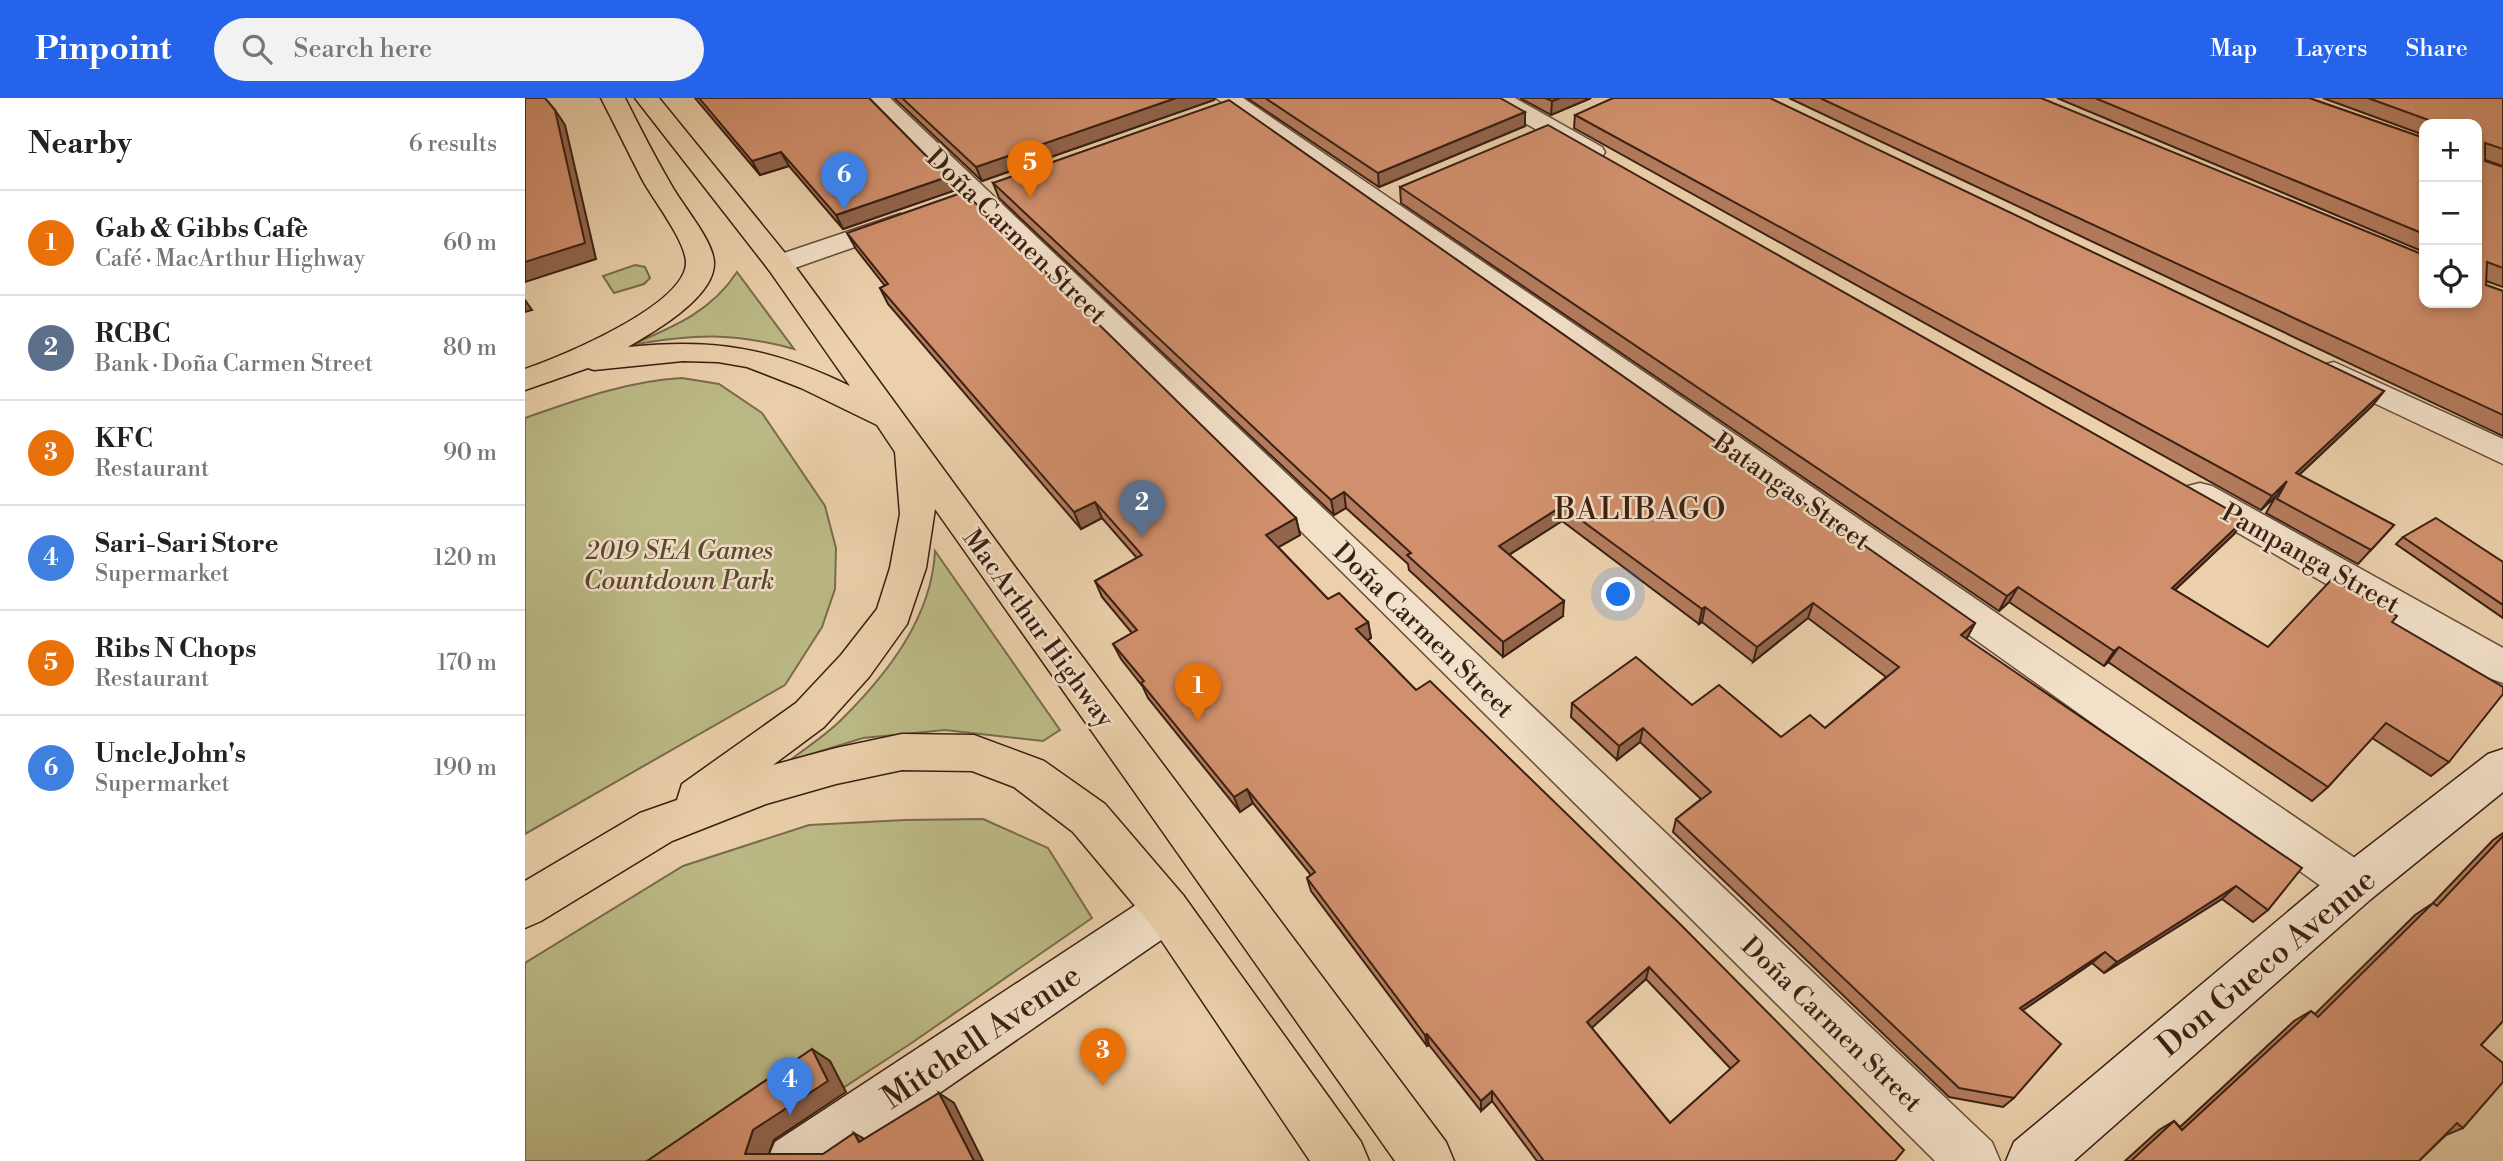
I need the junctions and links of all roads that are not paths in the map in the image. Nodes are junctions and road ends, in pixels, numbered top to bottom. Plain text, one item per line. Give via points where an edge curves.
1 (613, 98) edge
2 (646, 98) edge
3 (877, 98) edge
4 (1498, 98) edge
5 (1224, 105) edge
6 (1621, 168) edge
7 (923, 214) edge
8 (779, 264) junction
9 (575, 362) junction
10 (2315, 362) edge
11 (525, 380) edge
12 (901, 435) junction
13 (2503, 453) edge
14 (2177, 482) edge
15 (2503, 667) edge
16 (2503, 767) edge
17 (656, 827) junction
18 (2355, 884) junction
19 (525, 906) edge
20 (1167, 910) junction
21 (794, 1161) edge
22 (1342, 1161) edge
23 (1427, 1161) edge
24 (1973, 1161) edge
25 (2033, 1161) edge

1 - 9 highway via 701,265 684,295 657,316
2 - 8 highway, MacArthur Highway
3 - 24 street, Doña Carmen Street
4 - 6 street
5 - 18 street, Batangas Street via 1389,196
7 - 8 street
8 - 12 highway, MacArthur Highway
9 - 11 highway
9 - 12 highway via 650,354 735,355 821,384
10 - 13 street
12 - 17 highway via 918,514 894,614 810,715
12 - 23 highway, MacArthur Highway
14 - 15 street, Pampanga Street
16 - 18 street, Don Gueco Avenue
17 - 19 highway
17 - 20 highway via 762,787 836,766 902,752 974,753 1029,774 1089,818
18 - 25 street, Don Gueco Avenue
20 - 21 street, Mitchell Avenue
20 - 22 highway

